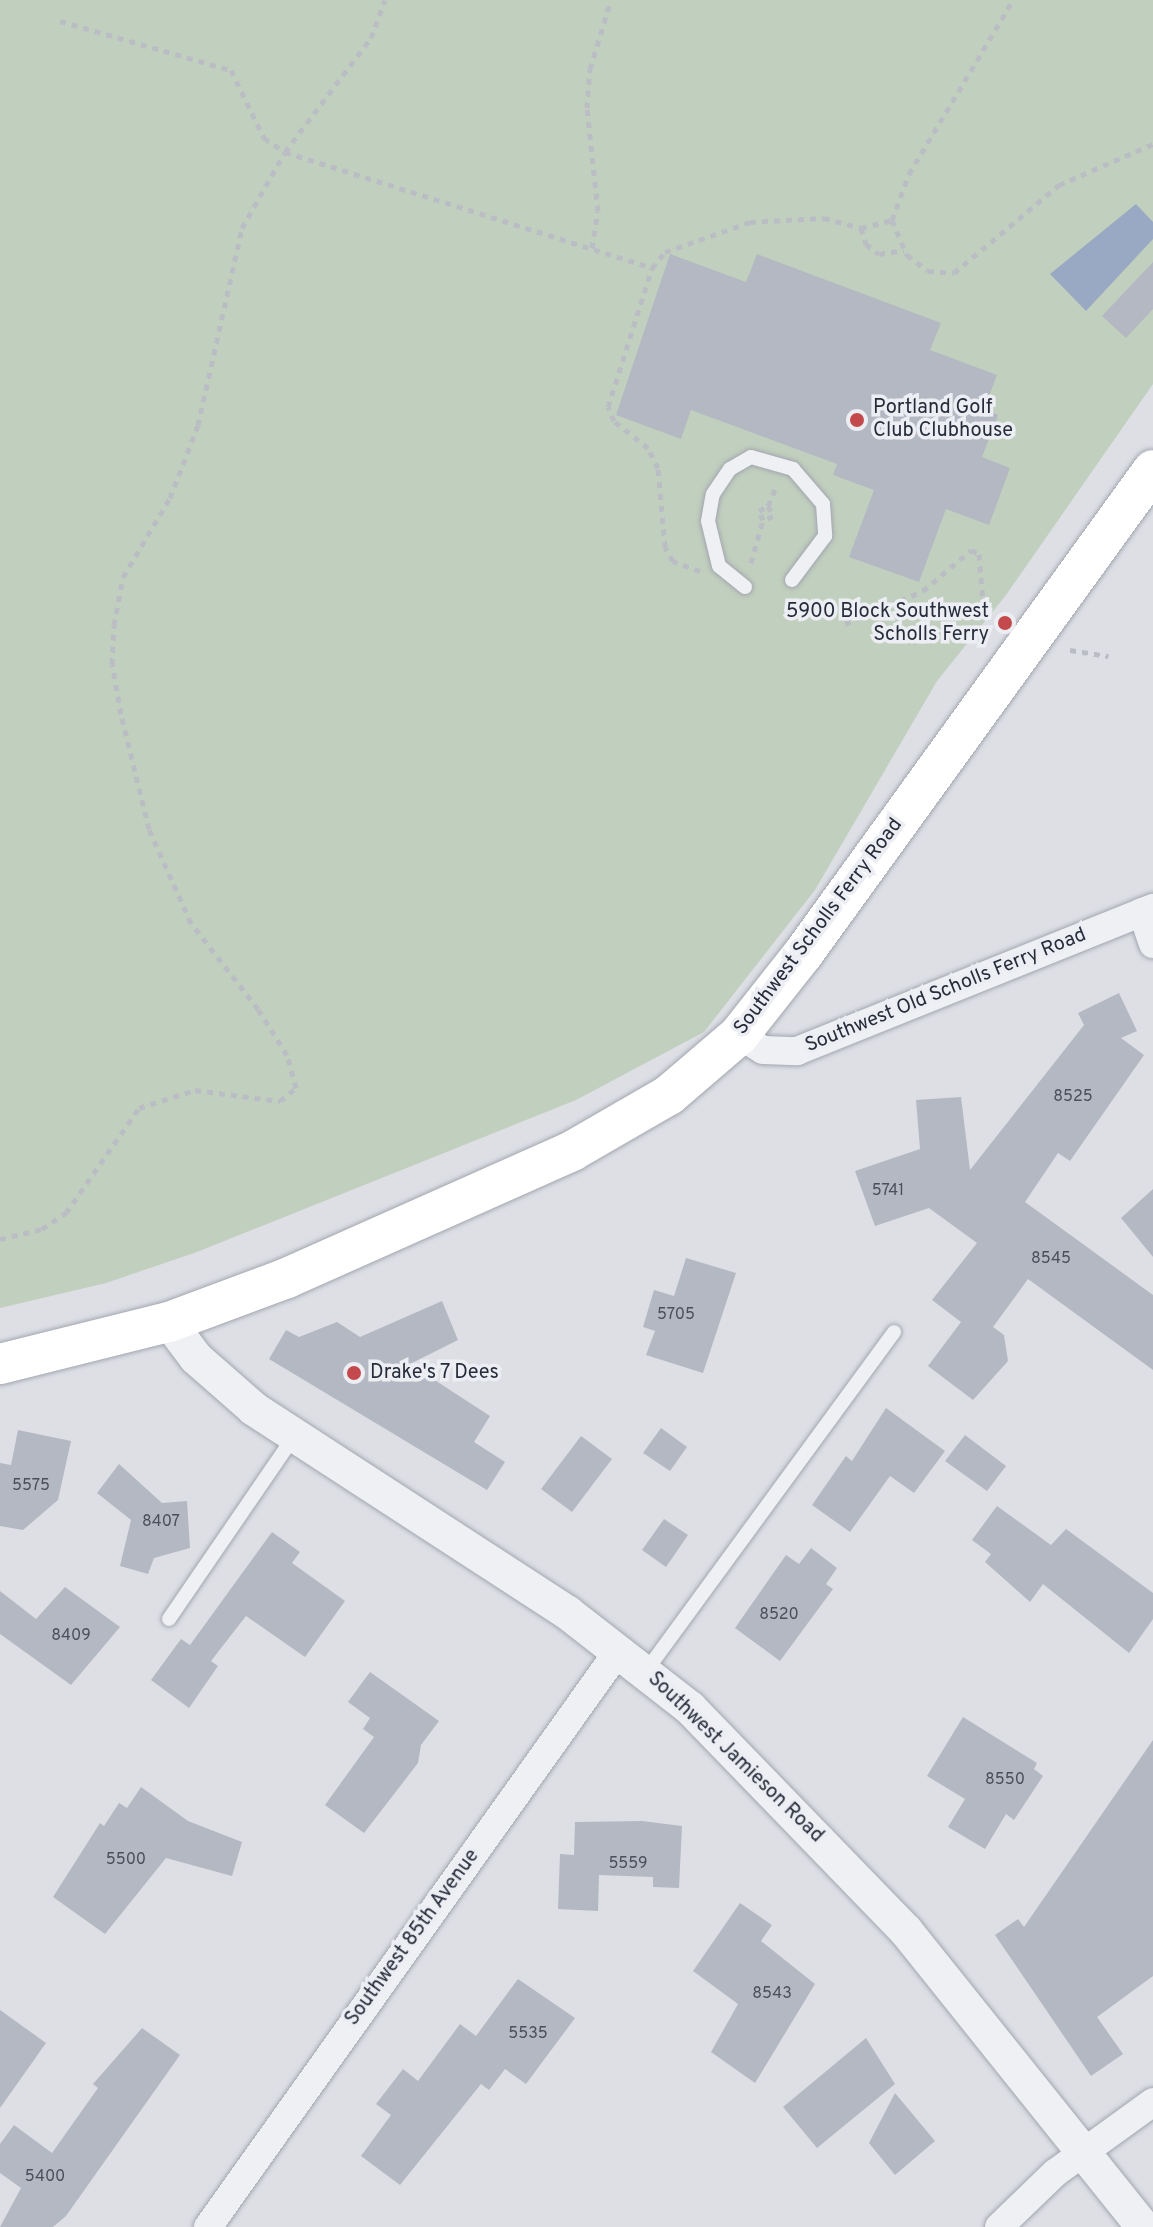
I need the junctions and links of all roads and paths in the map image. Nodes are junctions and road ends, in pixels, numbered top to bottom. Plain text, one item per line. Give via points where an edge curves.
1 (385, 0) edge
2 (611, 0) edge
3 (1013, 0) edge
4 (60, 21) dead end
5 (1153, 144) edge
6 (285, 152) junction
7 (892, 220) junction
8 (861, 228) junction
9 (592, 248) junction
10 (904, 250) junction
11 (652, 268) junction
12 (1153, 470) edge
13 (763, 520) dead end
14 (719, 566) junction
15 (792, 580) dead end
16 (745, 587) joint
17 (845, 624) dead end
18 (986, 643) dead end
19 (1073, 646) dead end
20 (1109, 656) dead end
21 (1147, 910) edge
22 (1153, 944) edge
23 (739, 1035) junction
24 (0, 1239) edge
25 (169, 1322) junction
26 (894, 1332) dead end
27 (0, 1364) edge
28 (295, 1435) junction
29 (169, 1619) dead end
30 (633, 1660) junction
31 (1153, 2102) edge
32 (1080, 2153) junction
33 (208, 2227) edge
34 (999, 2227) edge
35 (1143, 2227) edge

1 - 6 path via 371,38
2 - 9 path via 589,82 598,211
3 - 7 path via 909,174
4 - 6 path via 180,51 231,70 264,138
5 - 10 path via 1059,185 954,273 928,271
6 - 9 path
6 - 24 path via 242,228 182,470 123,577 112,664 149,829 191,923 258,1009 287,1055 296,1088 280,1101 195,1090 139,1108 66,1213 42,1229
7 - 8 path
7 - 10 path
8 - 10 path via 866,244 879,254
8 - 11 path via 824,218 750,222 665,252
9 - 11 path
11 - 14 path via 608,407 614,421 648,448 658,468 665,547 673,561 693,573
12 - 23 main road, Southwest Scholls Ferry Road
13 - 16 path
14 - 15 lane via 708,521 713,494 730,469 751,457 769,458 807,479 827,517 819,551
14 - 16 lane
17 - 18 path via 923,591 971,550 979,554
19 - 20 path
21 - 22 street
21 - 23 street, Southwest Old Scholls Ferry Road via 797,1051 763,1050
23 - 25 main road, Southwest Scholls Ferry Road via 669,1095 572,1151 287,1278
25 - 27 main road, Southwest Scholls Ferry Road
25 - 28 street, Southwest Jamieson Road via 222,1384
26 - 30 lane
28 - 29 lane
28 - 30 street, Southwest Jamieson Road
30 - 32 street, Southwest Jamieson Road via 740,1758 906,1931
30 - 33 street, Southwest 85th Avenue
31 - 32 street
32 - 34 street
32 - 35 street, Southwest Jamieson Road

